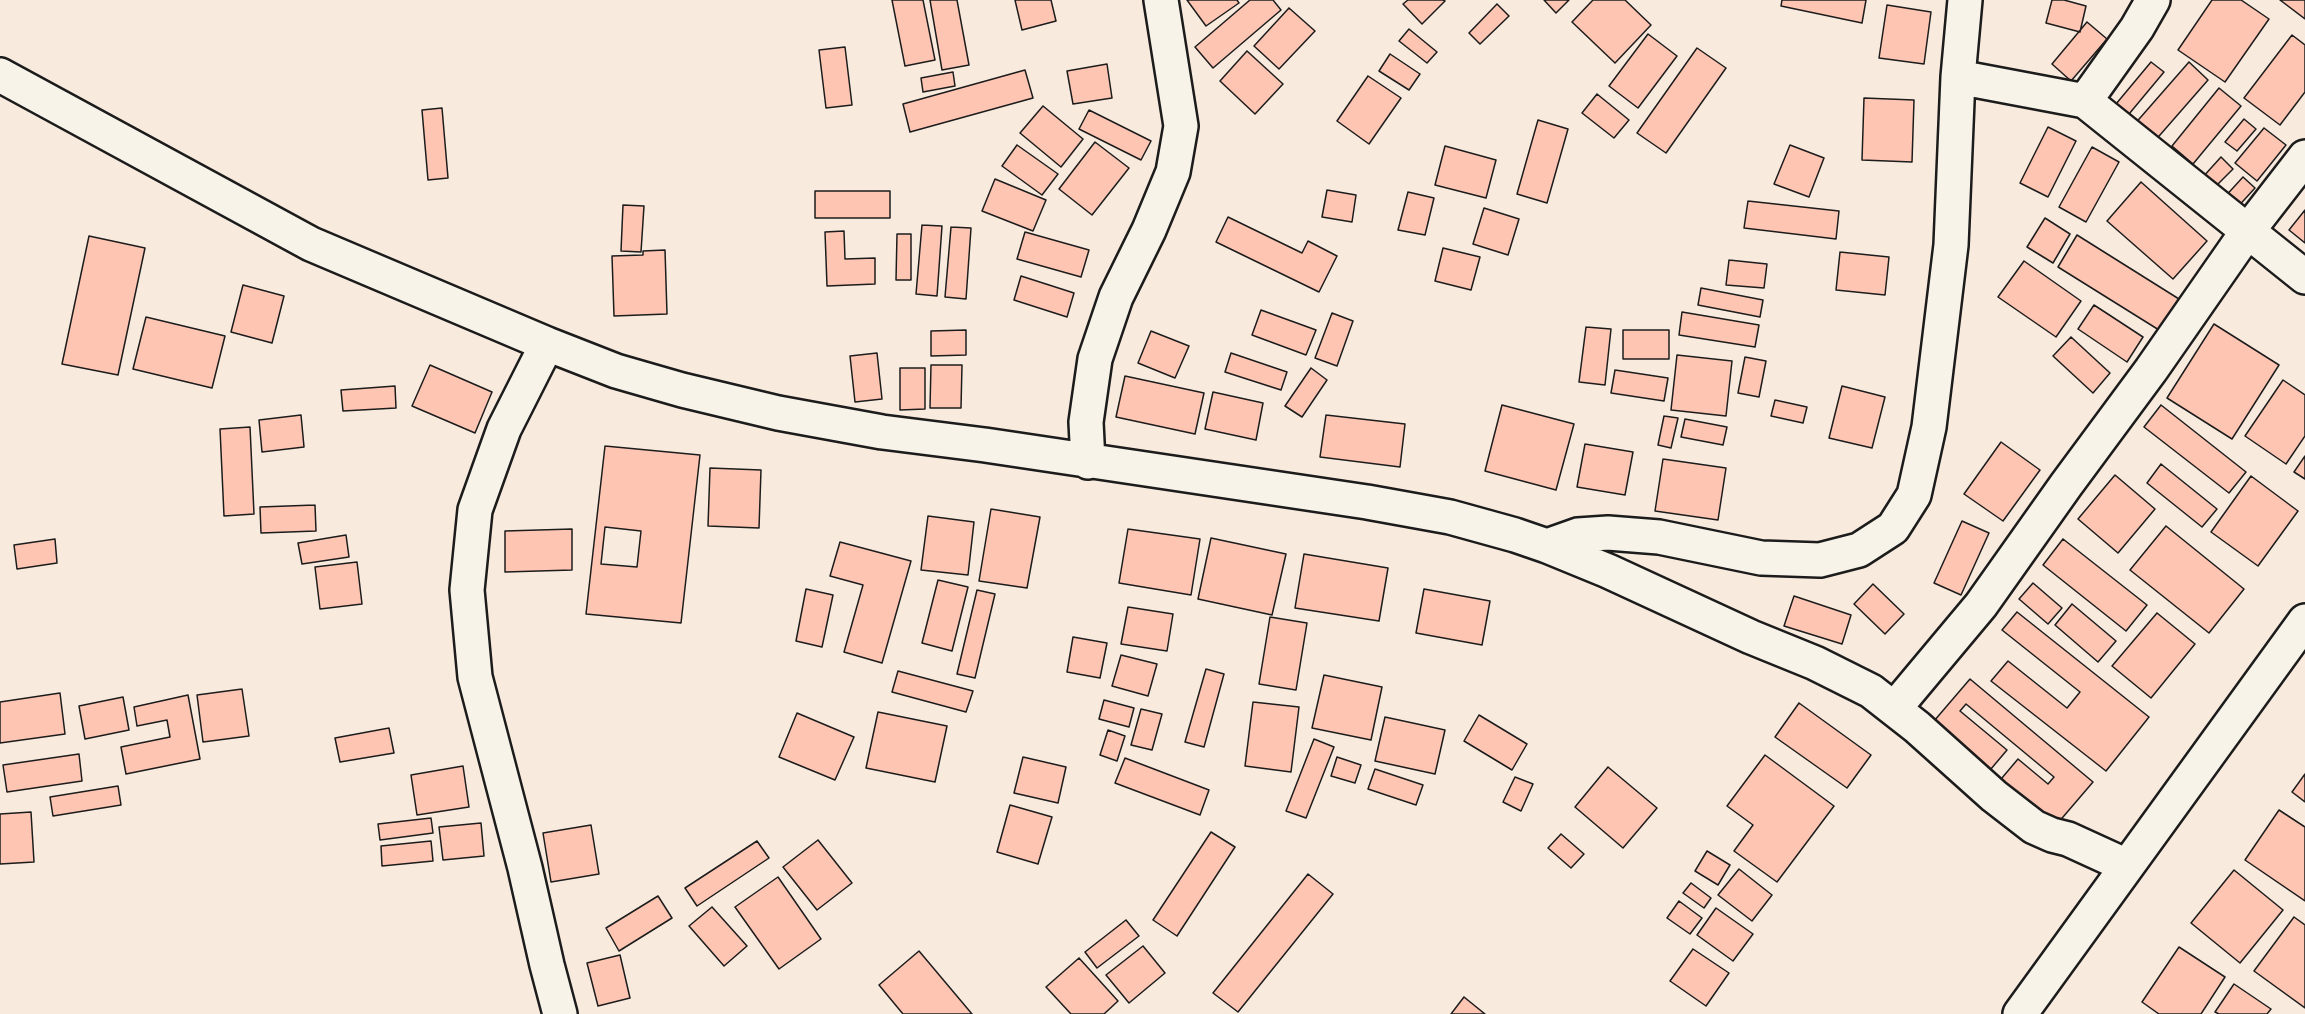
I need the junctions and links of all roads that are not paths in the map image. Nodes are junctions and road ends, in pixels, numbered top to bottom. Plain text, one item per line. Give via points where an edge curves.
1 (1161, 0) edge
2 (1965, 0) edge
3 (2153, 0) edge
4 (0, 75) edge
5 (1958, 77) junction
6 (2085, 101) junction
7 (2305, 157) edge
8 (2247, 232) junction
9 (2305, 277) edge
10 (547, 344) junction
11 (1088, 462) junction
12 (1547, 546) junction
13 (2305, 621) edge
14 (1894, 709) junction
15 (2127, 866) junction
16 (560, 1014) edge
17 (2020, 1014) edge

1 - 11 street via 1181,126 1173,172 1116,297 1095,359 1086,422
2 - 5 street
3 - 6 street
4 - 10 street via 311,244
5 - 6 street
5 - 12 street via 1951,244 1929,427 1914,495 1893,528 1859,550 1820,560 1761,558 1659,537 1608,533 1578,535
6 - 8 street
7 - 8 street
8 - 9 street
8 - 14 street via 1981,605
10 - 11 street via 616,371 778,412 882,432
10 - 16 street via 504,429 476,510 466,590 475,677
11 - 12 street via 1450,517
12 - 14 street via 1815,663 1871,691
13 - 15 street
14 - 15 street via 2034,827
15 - 17 street

